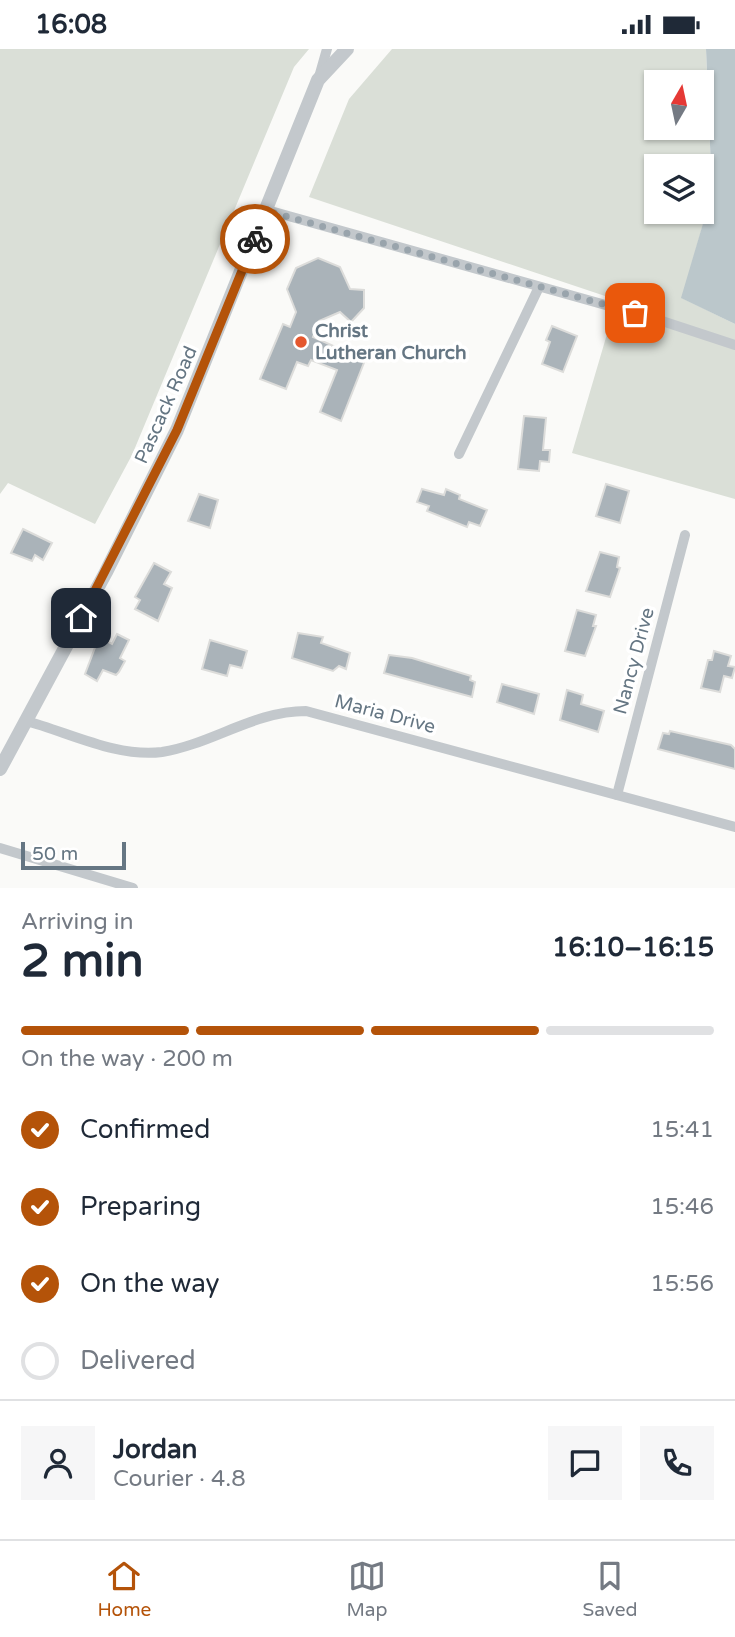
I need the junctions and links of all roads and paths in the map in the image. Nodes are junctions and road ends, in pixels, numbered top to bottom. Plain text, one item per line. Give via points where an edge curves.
1 (327, 49) edge
2 (347, 49) edge
3 (318, 80) junction
4 (267, 211) junction
5 (539, 287) junction
6 (735, 345) edge
7 (460, 454) dead end
8 (685, 535) dead end
9 (26, 722) junction
10 (0, 769) edge
11 (617, 795) junction
12 (735, 827) edge
13 (0, 848) edge
14 (133, 888) edge

1 - 3 street
2 - 3 street, Pascack Road
3 - 4 street, Pascack Road
4 - 5 street
4 - 9 street, Pascack Road via 177,430
5 - 6 street
5 - 7 street
8 - 11 street, Nancy Drive
9 - 10 street, Pascack Road
9 - 11 street, Maria Drive via 144,753 181,747 272,714 306,711
11 - 12 street, Maria Drive
13 - 14 street

